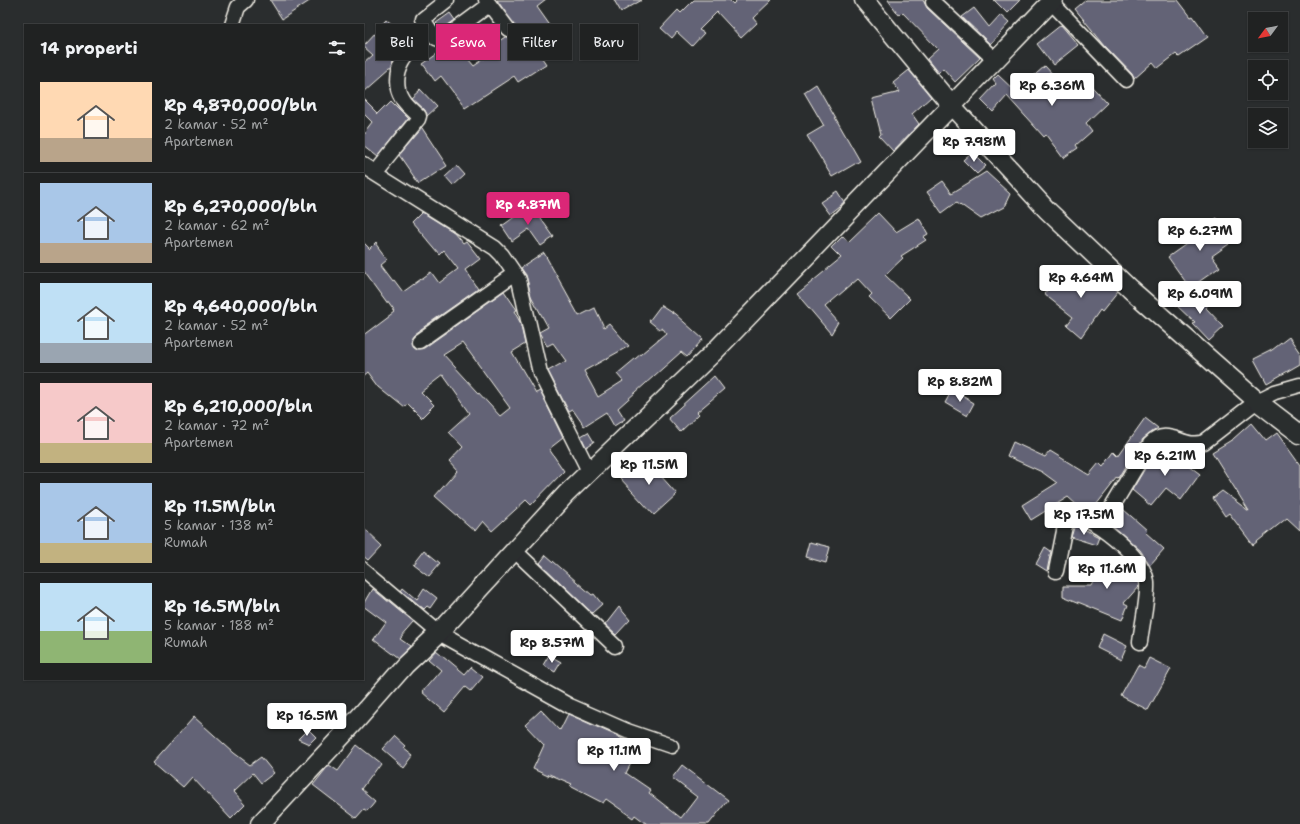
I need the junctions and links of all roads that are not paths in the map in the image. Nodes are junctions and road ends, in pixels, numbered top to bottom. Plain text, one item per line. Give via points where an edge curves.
1 (246, 0) edge
2 (447, 0) edge
3 (864, 0) edge
4 (1052, 1) edge
5 (487, 2) edge
6 (933, 2) dead end
7 (232, 24) edge
8 (508, 29) dead end
9 (430, 30) junction
10 (995, 60) junction
11 (1126, 80) dead end
12 (952, 106) junction
13 (364, 166) edge
14 (376, 172) junction
15 (514, 274) junction
16 (419, 342) dead end
17 (1300, 385) edge
18 (1257, 401) junction
19 (1300, 434) edge
20 (589, 471) junction
21 (1100, 527) junction
22 (515, 551) junction
23 (364, 570) edge
24 (1056, 571) dead end
25 (439, 633) junction
26 (1140, 642) dead end
27 (616, 646) dead end
28 (671, 746) dead end
29 (260, 824) edge

1 - 7 street via 238,8
2 - 9 street via 423,19
3 - 12 street
4 - 10 street
4 - 11 street
5 - 8 street
5 - 9 street via 442,40 436,38
6 - 10 street
9 - 14 street via 413,47 398,73 397,88 402,98 419,116 418,120
10 - 12 street
12 - 18 street via 1047,210 1130,289
12 - 20 street via 715,351
13 - 14 street
14 - 15 street via 495,248
15 - 16 street
15 - 20 street via 519,280 540,372
17 - 18 street via 1275,392
18 - 19 street
18 - 21 street via 1204,442 1191,444 1167,436 1160,436 1154,440
20 - 22 street
21 - 24 street via 1077,514 1070,516
21 - 26 street via 1136,559 1144,572 1147,582
22 - 25 street
22 - 27 street
23 - 25 street
25 - 28 street via 570,706 627,731
25 - 29 street via 405,665

